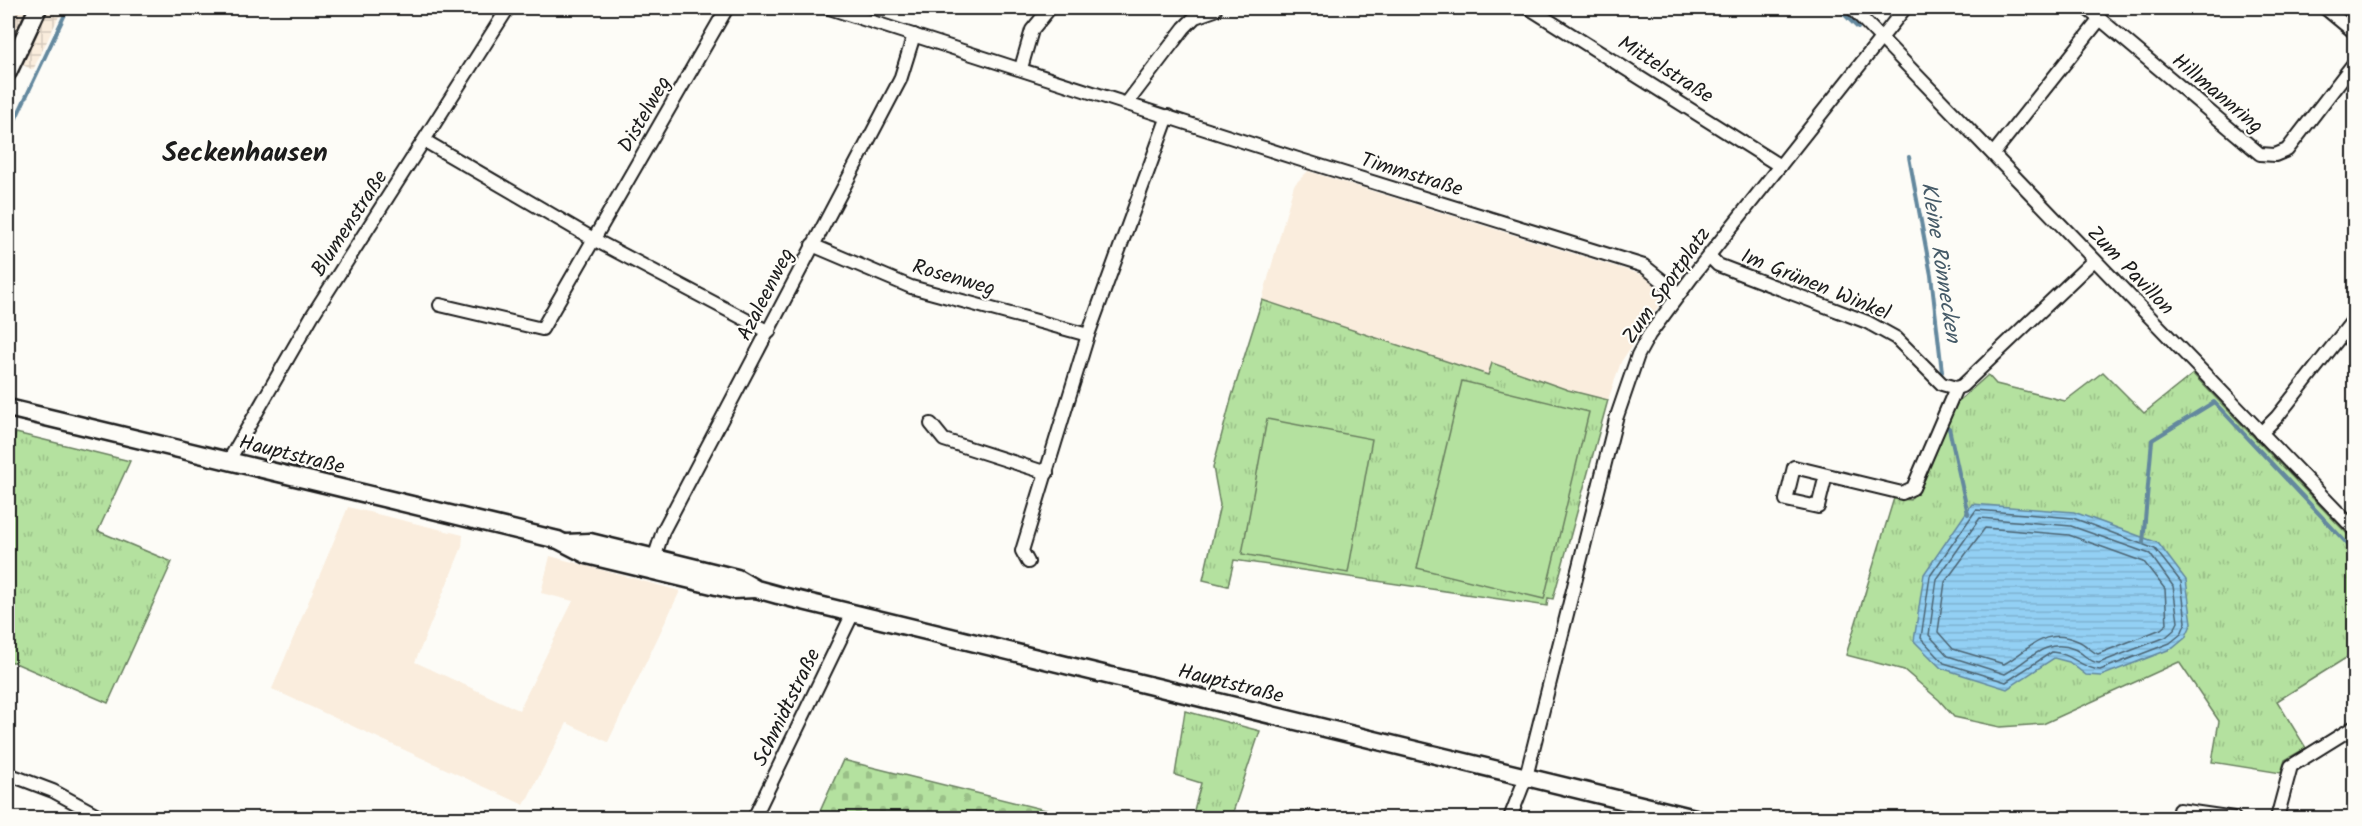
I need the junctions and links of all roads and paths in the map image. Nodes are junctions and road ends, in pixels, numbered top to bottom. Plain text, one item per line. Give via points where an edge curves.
1 (38, 8) edge
2 (508, 8) edge
3 (727, 8) edge
4 (829, 8) edge
5 (1050, 8) edge
6 (1529, 8) edge
7 (1852, 8) edge
8 (1905, 8) edge
9 (2086, 8) edge
10 (2325, 8) edge
11 (1215, 10) dead end
12 (2100, 19) junction
13 (2355, 32) edge
14 (914, 35) junction
15 (1881, 38) junction
16 (2355, 63) edge
17 (1021, 68) junction
18 (8, 72) edge
19 (1127, 103) junction
20 (1168, 116) junction
21 (425, 141) junction
22 (1993, 153) junction
23 (1780, 166) junction
24 (595, 240) junction
25 (812, 245) junction
26 (1709, 256) junction
27 (2094, 260) junction
28 (1679, 294) junction
29 (440, 305) dead end
30 (2355, 319) edge
31 (769, 332) junction
32 (1088, 335) junction
33 (1956, 388) junction
34 (8, 408) edge
35 (931, 424) dead end
36 (2261, 433) junction
37 (228, 462) junction
38 (1047, 473) junction
39 (1826, 475) dead end
40 (2355, 530) edge
41 (1028, 562) dead end
42 (652, 564) junction
43 (853, 613) junction
44 (2355, 727) edge
45 (8, 774) edge
46 (1526, 777) junction
47 (2179, 810) dead end
48 (103, 819) edge
49 (754, 819) edge
50 (1510, 819) edge
51 (1695, 819) edge
52 (2234, 819) edge
53 (2277, 819) edge

1 - 18 main road
2 - 21 street, Blumenstraße
3 - 24 street, Distelweg
4 - 14 street, Timmstraße
5 - 17 street via 1032,30
6 - 23 street, Mittelstraße
7 - 15 street, Zum Pavillon
8 - 15 street, Zum Sportplatz
9 - 12 street, Hillmannring
10 - 13 street
11 - 19 street via 1195,17 1184,28
12 - 16 street, Hillmannring via 2260,154 2275,155 2287,150
12 - 22 street
14 - 17 street, Timmstraße
14 - 25 street, Azaleenweg via 900,80
15 - 22 street, Zum Pavillon
15 - 23 street, Zum Sportplatz
17 - 19 street, Timmstraße
19 - 20 street, Timmstraße
20 - 28 street, Timmstraße via 1644,266
20 - 32 street
21 - 24 street
21 - 37 street, Blumenstraße via 312,316
22 - 27 street, Zum Pavillon
23 - 26 street, Zum Sportplatz
24 - 29 street, Distelweg via 542,329
24 - 31 street
25 - 31 street, Azaleenweg
25 - 32 street, Rosenweg via 911,287
26 - 28 street, Zum Sportplatz
26 - 33 street, Im Grünen Winkel via 1718,265 1867,322 1896,338 1942,384
27 - 33 street
27 - 36 street, Zum Pavillon
28 - 46 street, Zum Sportplatz via 1649,335 1625,387
30 - 36 street
31 - 42 street, Azaleenweg via 663,531
32 - 38 street
33 - 39 street via 1913,488 1902,493
34 - 37 main road, Hauptstraße
35 - 38 street via 944,440
36 - 40 street, Zum Pavillon
37 - 42 main road, Hauptstraße via 566,543 587,555
38 - 41 street via 1022,551
42 - 43 main road, Hauptstraße via 734,590 756,589
43 - 46 main road, Hauptstraße
43 - 49 street, Schmidtstraße
44 - 53 street via 2291,766
45 - 48 street via 53,791
46 - 50 street, Zum Sportplatz
46 - 51 main road, Hauptstraße
47 - 52 street

